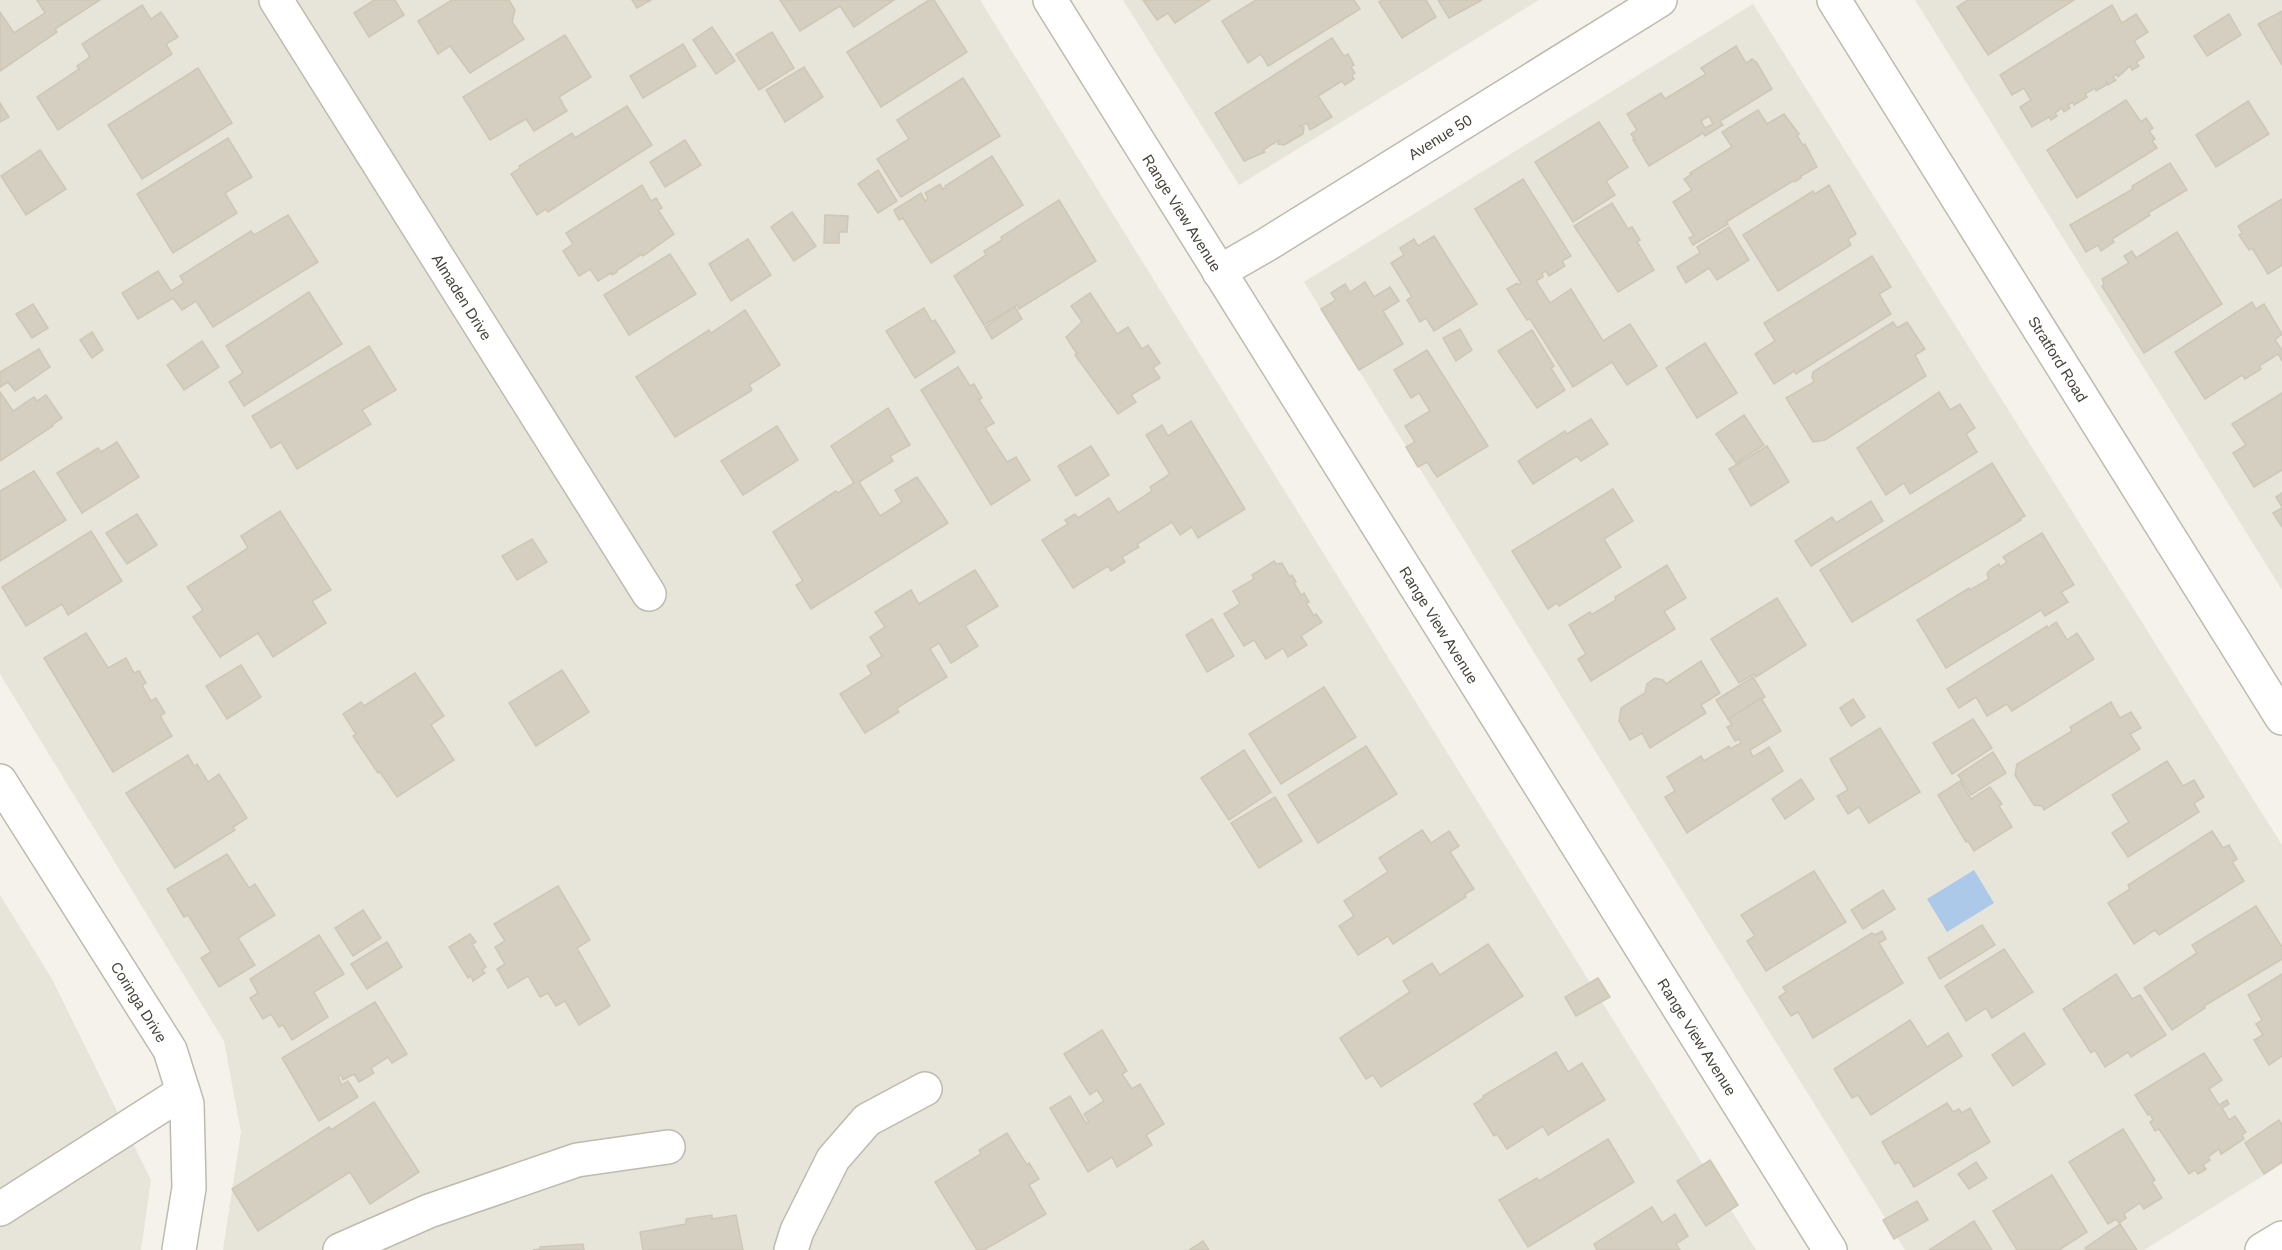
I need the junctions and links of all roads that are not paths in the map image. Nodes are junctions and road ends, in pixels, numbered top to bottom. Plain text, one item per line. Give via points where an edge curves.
1 (276, 0) edge
2 (1050, 0) edge
3 (1660, 0) edge
4 (1834, 0) edge
5 (1218, 272) junction
6 (649, 594) dead end
7 (2282, 718) edge
8 (0, 781) edge
9 (925, 1089) dead end
10 (183, 1092) junction
11 (668, 1147) dead end
12 (0, 1209) edge
13 (2282, 1238) edge
14 (180, 1250) edge
15 (340, 1250) edge
16 (791, 1250) edge
17 (1830, 1250) edge
18 (2262, 1250) edge

1 - 6 street, Almaden Drive
2 - 5 street, Range View Avenue
3 - 5 street, Avenue 50 via 1266,246
4 - 7 street, Stratford Road
5 - 17 street, Range View Avenue
8 - 10 street, Coringa Drive via 170,1050
9 - 16 street via 867,1119 833,1159
10 - 12 street
10 - 14 street, Coringa Drive via 187,1104 189,1188
11 - 15 street via 577,1160 429,1211
13 - 18 street

